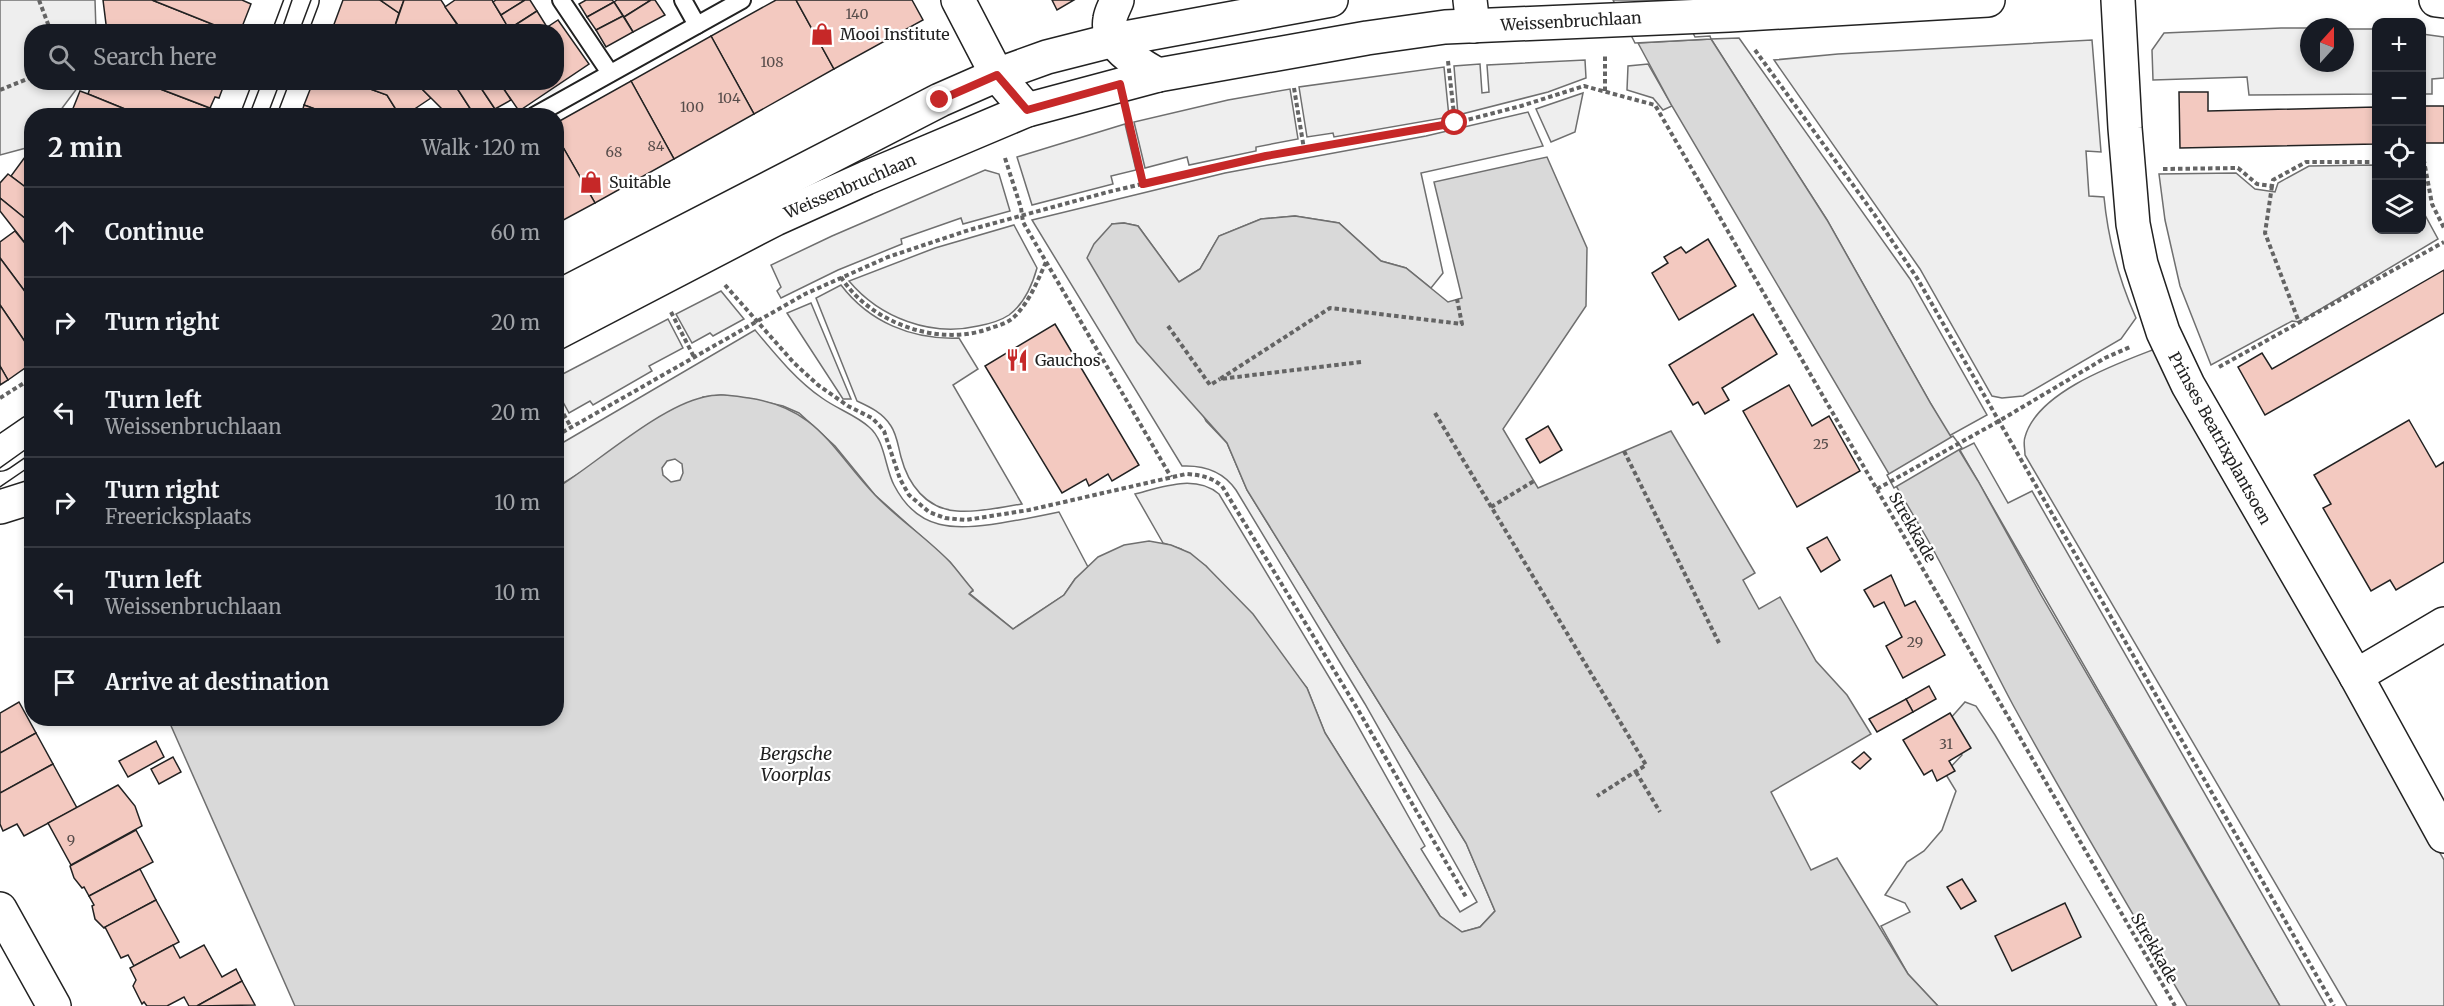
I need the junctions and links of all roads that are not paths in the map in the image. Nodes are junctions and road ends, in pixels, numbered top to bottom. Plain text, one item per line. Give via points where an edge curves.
1 (302, 0) edge
2 (561, 0) edge
3 (683, 0) edge
4 (742, 0) edge
5 (958, 0) edge
6 (1117, 0) edge
7 (1331, 0) edge
8 (1988, 0) edge
9 (2118, 0) edge
10 (2436, 0) edge
11 (2444, 1) edge
12 (1463, 18) edge
13 (293, 24) edge
14 (697, 25) junction
15 (1114, 40) junction
16 (610, 73) junction
17 (997, 75) junction
18 (1158, 75) junction
19 (268, 90) edge
20 (261, 108) edge
21 (548, 108) edge
22 (1027, 110) junction
23 (564, 294) edge
24 (564, 329) edge
25 (24, 438) edge
26 (0, 454) edge
27 (24, 500) edge
28 (0, 507) edge
29 (2444, 624) edge
30 (2356, 676) junction
31 (2444, 836) edge
32 (0, 909) edge
33 (54, 1006) edge

1 - 13 street
2 - 16 lane
3 - 14 lane
4 - 14 lane
5 - 17 street
6 - 15 street via 1109,21
7 - 15 street, Weissenbruchlaan
8 - 12 street, Weissenbruchlaan via 1605,20
9 - 30 street, Prinses Beatrixplantsoen via 2133,224 2140,264 2163,332 2188,385
10 - 11 street
12 - 18 street, Weissenbruchlaan
14 - 16 lane
15 - 17 street, Weissenbruchlaan
15 - 18 street via 1131,59
16 - 21 lane
17 - 22 street
17 - 23 street, Weissenbruchlaan via 940,100
18 - 22 street, Weissenbruchlaan
19 - 20 street
22 - 24 street, Weissenbruchlaan via 775,219
25 - 26 street
27 - 28 street
29 - 30 street
30 - 31 street, Prinses Beatrixplantsoen
32 - 33 street

